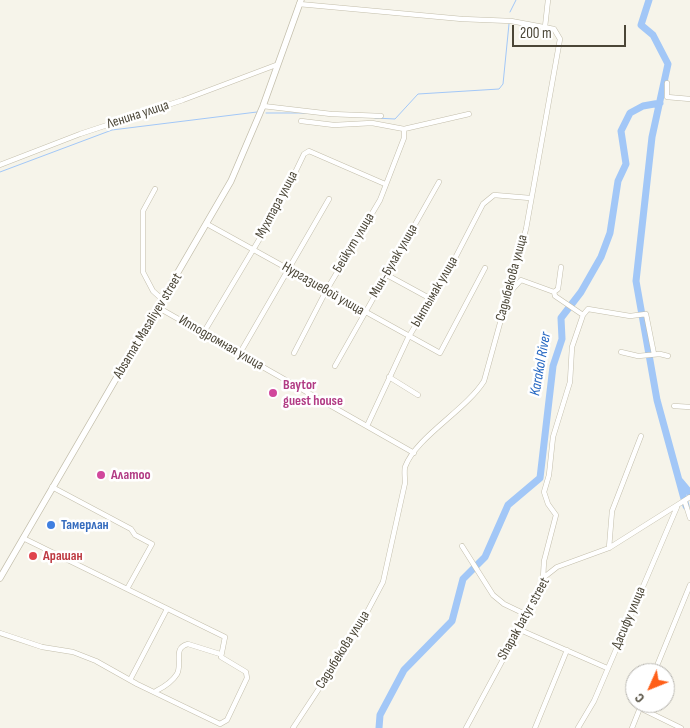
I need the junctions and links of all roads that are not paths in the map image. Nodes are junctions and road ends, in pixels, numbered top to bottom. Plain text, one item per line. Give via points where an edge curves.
1 (548, 0) edge
2 (300, 2) edge
3 (545, 27) junction
4 (276, 65) junction
5 (667, 83) dead end
6 (690, 99) edge
7 (263, 106) junction
8 (469, 114) dead end
9 (381, 116) dead end
10 (301, 121) dead end
11 (404, 129) junction
12 (0, 165) edge
13 (439, 182) dead end
14 (385, 184) junction
15 (155, 189) dead end
16 (530, 198) junction
17 (329, 199) dead end
18 (208, 224) junction
19 (252, 250) junction
20 (561, 267) dead end
21 (485, 268) dead end
22 (290, 270) junction
23 (514, 273) junction
24 (386, 275) junction
25 (522, 280) junction
26 (326, 290) junction
27 (510, 292) junction
28 (554, 292) junction
29 (431, 299) junction
30 (163, 300) junction
31 (159, 308) junction
32 (364, 313) junction
33 (583, 315) junction
34 (204, 332) junction
35 (408, 338) junction
36 (621, 352) dead end
37 (240, 353) junction
38 (294, 353) dead end
39 (654, 354) junction
40 (668, 356) dead end
41 (335, 366) dead end
42 (389, 377) junction
43 (418, 395) dead end
44 (674, 406) dead end
45 (690, 407) edge
46 (367, 426) junction
47 (641, 436) dead end
48 (414, 454) junction
49 (52, 487) junction
50 (690, 497) edge
51 (684, 502) junction
52 (678, 506) junction
53 (690, 518) edge
54 (23, 538) junction
55 (462, 546) dead end
56 (609, 548) junction
57 (0, 578) edge
58 (544, 578) junction
59 (690, 585) edge
60 (127, 589) junction
61 (167, 609) junction
62 (527, 615) junction
63 (518, 629) junction
64 (0, 633) edge
65 (567, 650) junction
66 (220, 654) junction
67 (658, 663) edge
68 (607, 668) junction
69 (130, 680) junction
70 (156, 692) junction
71 (638, 713) edge
72 (654, 713) edge
73 (293, 728) edge
74 (466, 728) edge
75 (535, 728) edge
76 (578, 728) edge
77 (632, 728) edge
78 (681, 728) edge

1 - 3 street
2 - 3 street via 462,19 511,20
2 - 4 street, Absamat Masaliyev street
3 - 16 street, Садыбекова улица via 554,29 560,38
4 - 7 street, Absamat Masaliyev street
4 - 12 street, Ленина улица
5 - 6 street via 667,97
7 - 9 street
7 - 18 street, Absamat Masaliyev street via 232,181
8 - 11 street
10 - 11 street via 334,125 372,123
11 - 14 street, Бейкут улица via 404,138
13 - 24 street, Мин-Булак улица
14 - 19 street, Мухтара улица via 309,150
14 - 26 street, Бейкут улица via 380,200
15 - 30 street via 143,211 143,272 153,291
16 - 23 street, Садыбекова улица via 526,229
16 - 29 street, Ынтымак улица via 494,195 487,200
17 - 22 street
18 - 19 street, Нургазиевой улица
18 - 30 street, Absamat Masaliyev street
19 - 22 street, Нургазиевой улица
19 - 34 street, Мухтара улица
20 - 28 street via 558,289
21 - 35 street, Нургазиевой улица via 440,353
22 - 26 street, Нургазиевой улица
22 - 37 street
23 - 25 street
23 - 27 street, Садыбекова улица
24 - 29 street
24 - 32 street, Мин-Булак улица
25 - 27 street
25 - 28 street
26 - 32 street, Нургазиевой улица
26 - 38 street, Бейкут улица
27 - 48 street, Садыбекова улица via 484,380 476,393
28 - 33 street via 555,296
29 - 35 street, Ынтымак улица
30 - 31 street, Absamat Masaliyev street
31 - 34 street, Ипподромная улица
31 - 49 street, Absamat Masaliyev street
32 - 35 street, Нургазиевой улица
32 - 41 street, Мин-Булак улица
33 - 39 street via 588,309 643,315
33 - 58 street via 572,347 570,382 552,437 549,475 544,492 556,515 544,561
34 - 37 street, Ипподромная улица
35 - 42 street, Ынтымак улица
36 - 39 street via 638,356
37 - 46 street, Ипподромная улица
39 - 40 street
42 - 43 street
42 - 46 street, Ынтымак улица
44 - 45 street
46 - 48 street, Ипподромная улица
47 - 56 street via 612,511
48 - 73 street, Садыбекова улица via 405,468 405,483 383,582 357,630
49 - 54 street, Absamat Masaliyev street
49 - 60 street via 131,529 135,535 152,544
50 - 51 street, Shapak batyr street
51 - 52 street, Shapak batyr street
51 - 53 street
52 - 56 street, Shapak batyr street
52 - 68 street, Дасифу улица
54 - 57 street, Absamat Masaliyev street
54 - 60 street
55 - 62 street via 493,595
56 - 58 street, Shapak batyr street via 557,568
58 - 62 street, Shapak batyr street
59 - 67 street
60 - 61 street
61 - 66 street via 225,637
61 - 69 street
62 - 63 street, Shapak batyr street
63 - 65 street
63 - 74 street, Shapak batyr street
64 - 69 street via 42,647 73,652
65 - 68 street
65 - 75 street
66 - 70 street via 188,644 183,646 178,654 176,675
66 - 70 street via 247,673 224,723 214,723
68 - 76 street, Дасифу улица via 594,701
69 - 70 street
71 - 77 street
72 - 78 street

